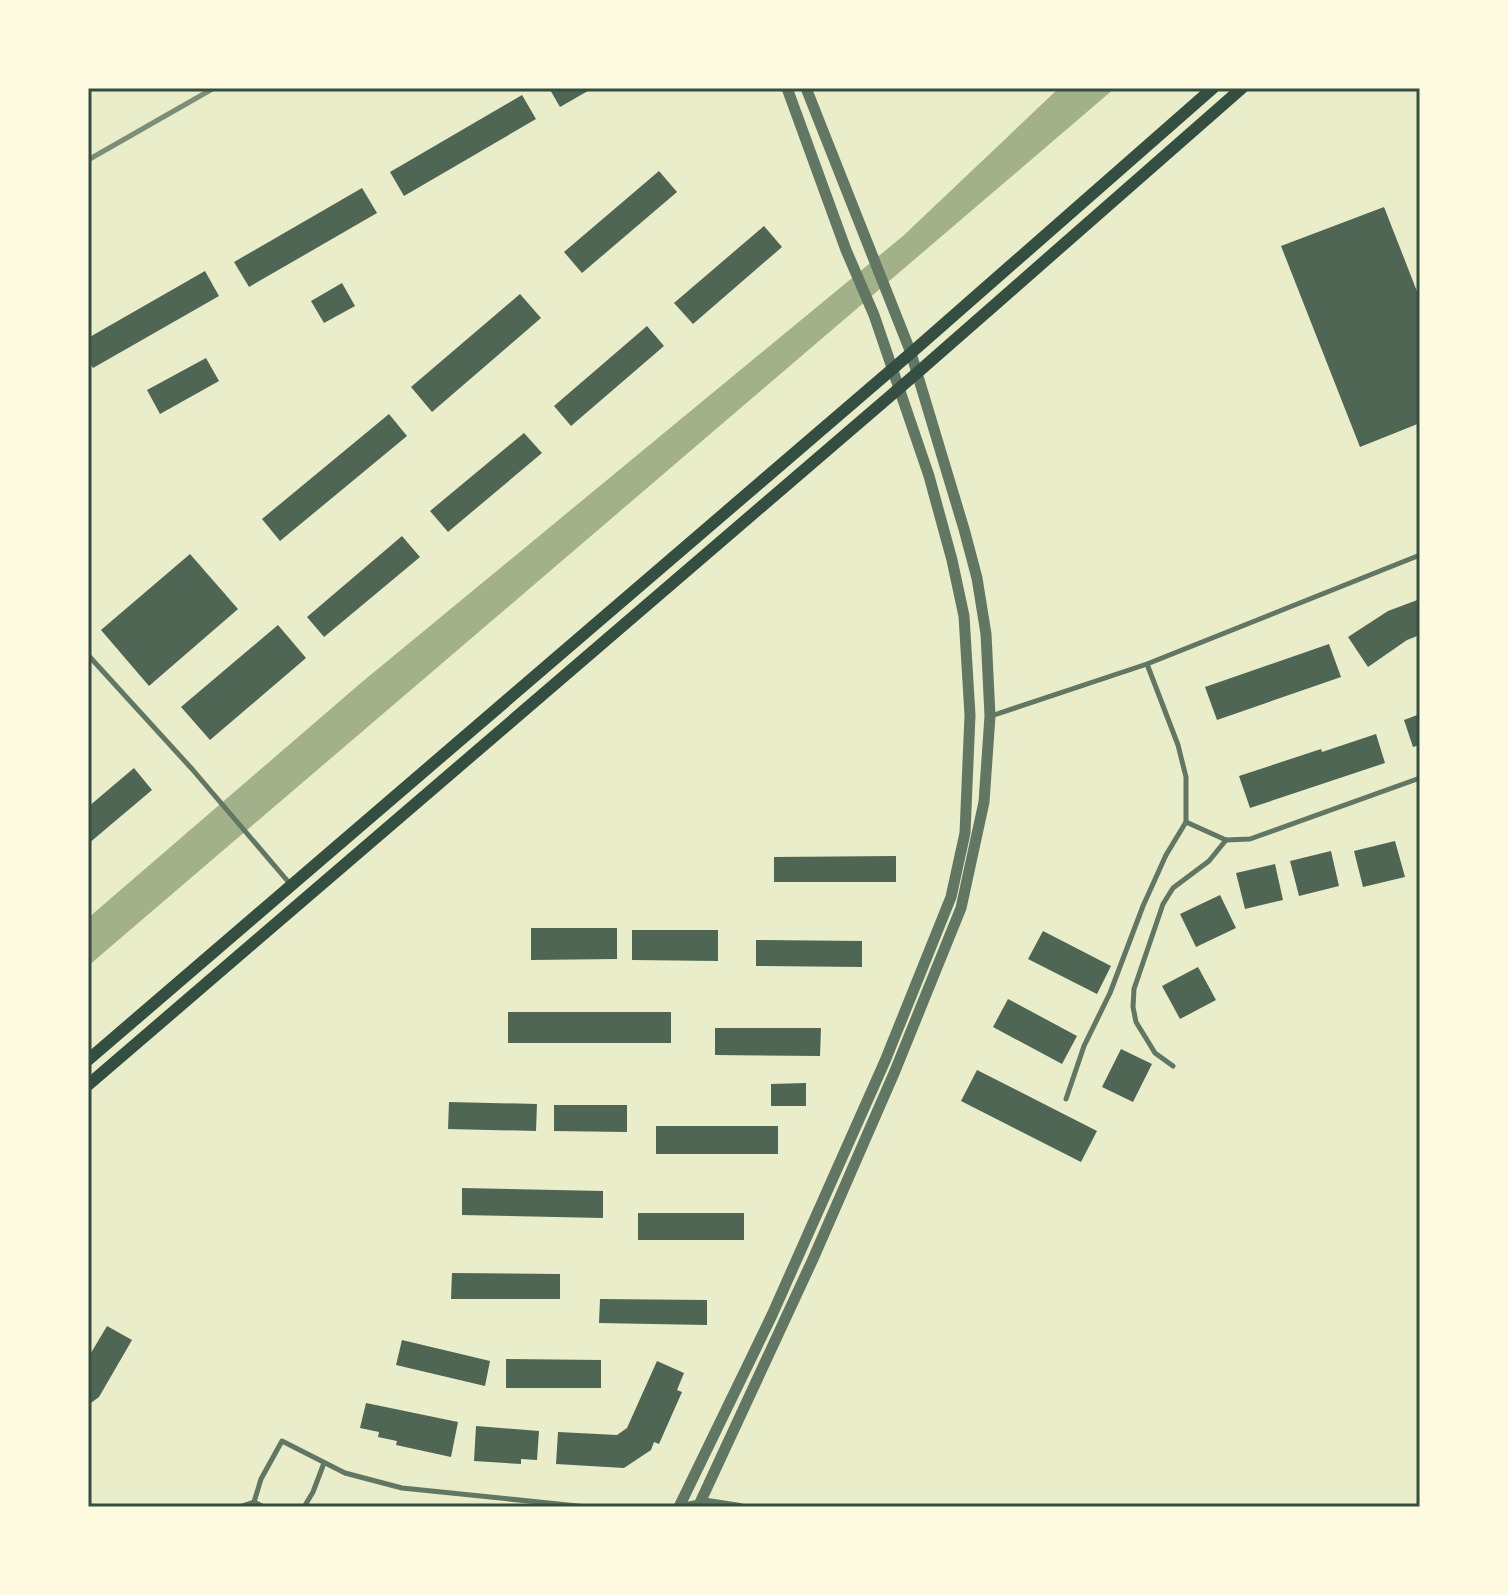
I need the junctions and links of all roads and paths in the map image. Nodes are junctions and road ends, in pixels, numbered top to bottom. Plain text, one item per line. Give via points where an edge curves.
1 (787, 88) edge
2 (806, 88) edge
3 (1213, 88) edge
4 (1242, 88) edge
5 (911, 353) junction
6 (892, 369) junction
7 (917, 373) junction
8 (899, 388) junction
9 (1420, 555) edge
10 (88, 655) edge
11 (1147, 664) junction
12 (990, 716) junction
13 (1420, 778) edge
14 (1186, 822) junction
15 (1226, 840) junction
16 (291, 886) junction
17 (88, 1060) edge
18 (1173, 1066) dead end
19 (88, 1085) edge
20 (1066, 1099) dead end
21 (324, 1463) junction
22 (254, 1502) junction
23 (700, 1504) edge
24 (239, 1507) edge
25 (264, 1507) edge
26 (304, 1507) edge
27 (587, 1507) edge
28 (677, 1507) edge
29 (740, 1507) edge

1 - 6 street
2 - 5 street
3 - 5 main road
4 - 7 main road
5 - 6 main road
5 - 7 street
6 - 8 street
6 - 16 main road
7 - 8 main road
7 - 12 street via 977,578
8 - 19 main road
8 - 28 street via 929,476 964,616 970,715 965,833 951,897 854,1134
9 - 11 lane
10 - 16 lane
11 - 12 lane
11 - 14 lane via 1186,777
12 - 23 street via 984,802 961,908 813,1259
13 - 15 lane via 1250,839
14 - 15 lane
14 - 20 lane via 1143,906
15 - 18 lane via 1209,861 1173,888 1163,904 1134,989 1136,1022 1155,1053
16 - 17 main road
21 - 22 lane via 282,1441
21 - 26 lane
21 - 27 lane via 402,1488
22 - 24 lane
22 - 25 lane
23 - 28 lane
23 - 29 street

